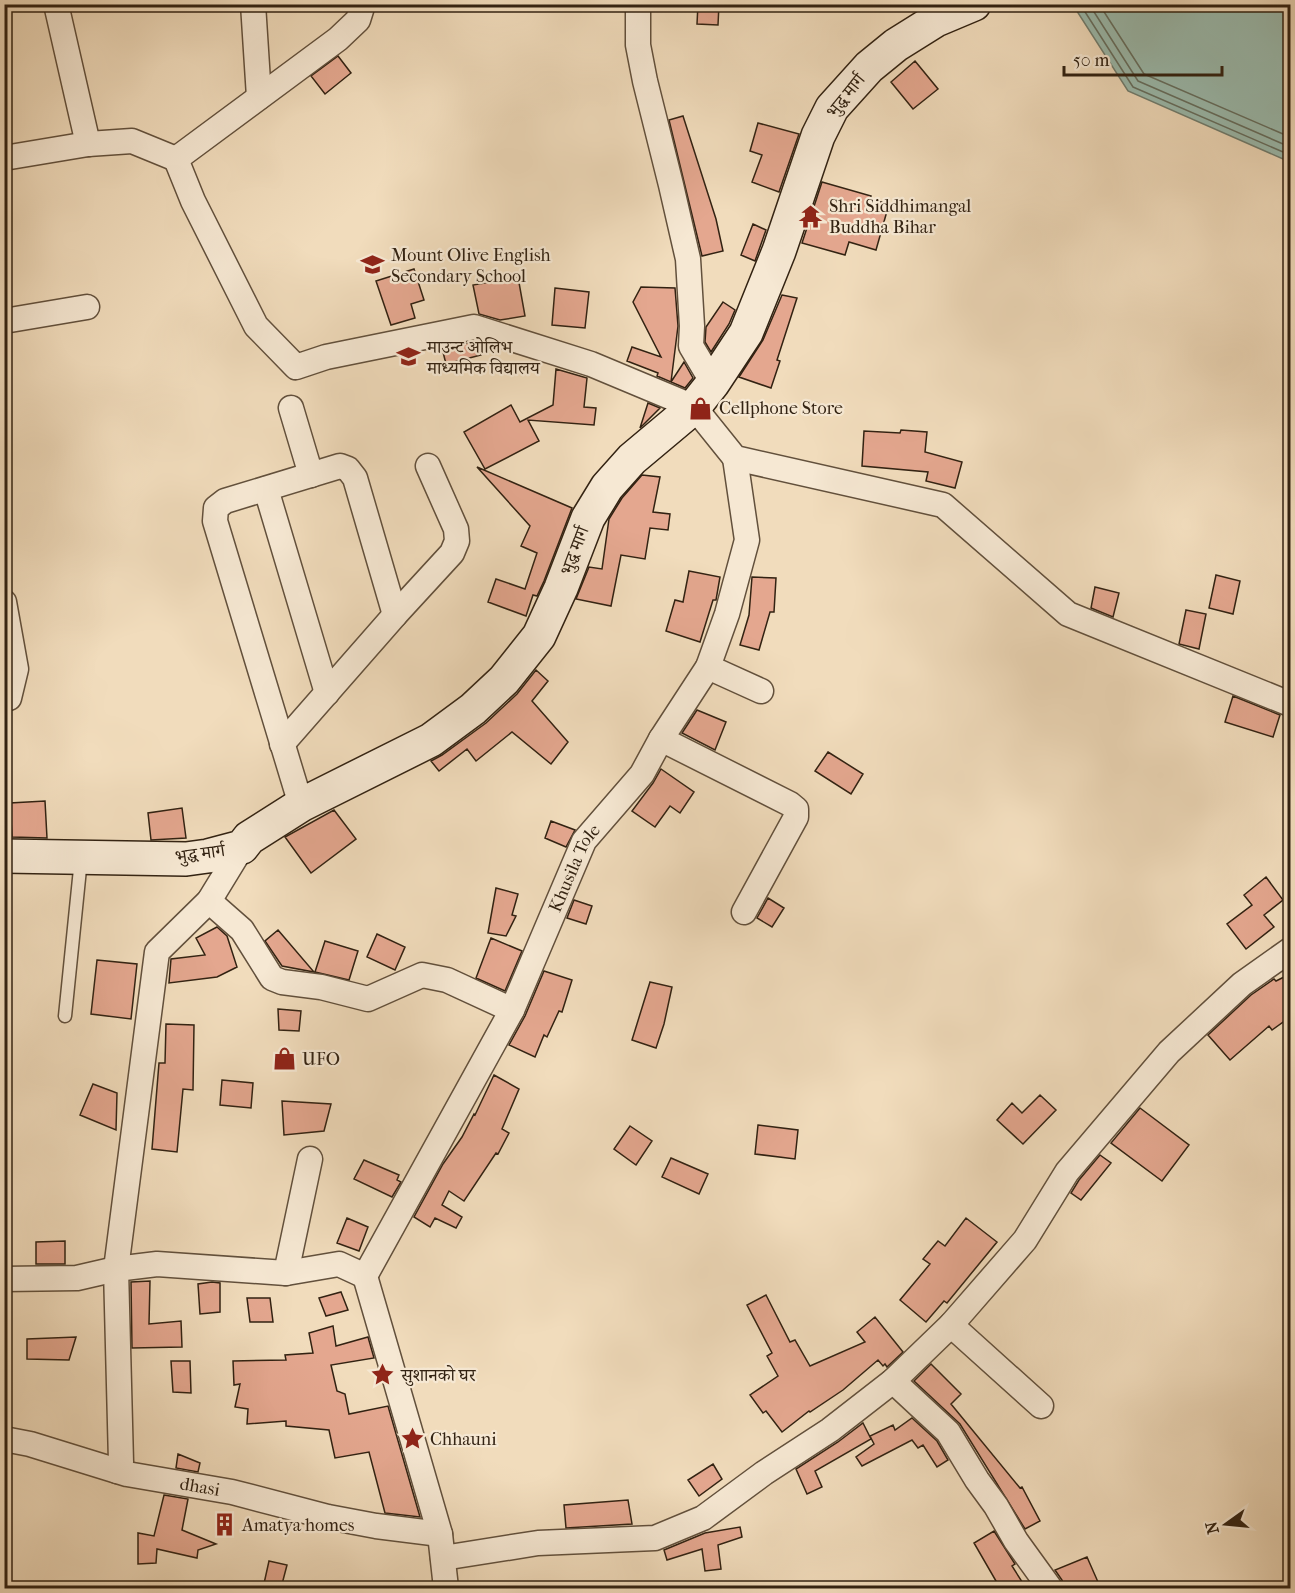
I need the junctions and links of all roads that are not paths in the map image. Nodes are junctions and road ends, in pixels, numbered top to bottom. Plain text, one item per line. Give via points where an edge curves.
1 (56, 4) edge
2 (252, 4) edge
3 (363, 4) edge
4 (638, 4) edge
5 (974, 4) edge
6 (259, 97) junction
7 (88, 144) junction
8 (4, 158) edge
9 (176, 159) junction
10 (87, 307) dead end
11 (4, 321) edge
12 (703, 395) junction
13 (291, 408) dead end
14 (735, 458) junction
15 (428, 466) dead end
16 (311, 475) junction
17 (266, 489) junction
18 (4, 602) edge
19 (395, 615) junction
20 (708, 667) junction
21 (761, 691) dead end
22 (327, 693) junction
23 (9, 698) dead end
24 (1290, 704) edge
25 (662, 739) junction
26 (282, 744) junction
27 (302, 806) junction
28 (242, 847) junction
29 (4, 856) edge
30 (81, 856) junction
31 (209, 901) junction
32 (744, 912) dead end
33 (1290, 950) edge
34 (512, 1010) junction
35 (65, 1016) dead end
36 (310, 1159) dead end
37 (116, 1269) junction
38 (286, 1273) junction
39 (364, 1276) junction
40 (4, 1279) edge
41 (951, 1325) junction
42 (893, 1381) junction
43 (1041, 1406) dead end
44 (4, 1439) edge
45 (117, 1471) junction
46 (440, 1534) junction
47 (443, 1558) junction
48 (446, 1588) edge
49 (1050, 1588) edge

1 - 7 street
2 - 6 street
3 - 6 street via 358,20 338,39
4 - 12 street via 638,45 645,81 688,259 691,346
5 - 12 street, भुद्ध मार्ग via 936,20 896,45 869,67 832,108 818,136 746,333
6 - 9 street
7 - 8 street
7 - 9 street via 132,141
9 - 12 street via 256,326 296,367 326,357 474,327
10 - 11 street
12 - 14 street
12 - 27 street, भुद्ध मार्ग via 607,487 588,518 539,636 504,680 431,740
13 - 16 street
14 - 20 street, Khusila Tole via 747,540
14 - 24 street via 943,505 1068,614
15 - 19 street via 456,529 457,541 452,553
16 - 17 street
16 - 19 street via 340,466 355,478
17 - 22 street
17 - 26 street via 225,501 216,508 214,521
18 - 23 street via 16,669
19 - 22 street
20 - 21 street
20 - 25 street, Khusila Tole
22 - 26 street
25 - 32 street via 796,809 796,817
25 - 34 street, Khusila Tole via 642,774 584,841
26 - 27 street
27 - 28 street, भुद्ध मार्ग via 249,838
28 - 30 street, भुद्ध मार्ग via 186,859
28 - 31 street
29 - 30 street, भुद्ध मार्ग
30 - 35 lane
31 - 34 street via 242,930 272,978 282,982 368,999 422,975 447,980
31 - 37 street via 157,952
33 - 41 street via 1242,984 1169,1052 1067,1172 1025,1240
34 - 39 street, Khusila Tole
36 - 38 street
37 - 38 street via 157,1264
37 - 40 street via 77,1278
37 - 45 street via 121,1462
38 - 39 street via 339,1264
39 - 46 street
41 - 42 street
41 - 43 street
42 - 47 street via 703,1518 655,1538 538,1543
42 - 49 street via 948,1432
44 - 45 street, dhasi
45 - 46 street, dhasi via 232,1492 328,1517
46 - 47 street
47 - 48 street

